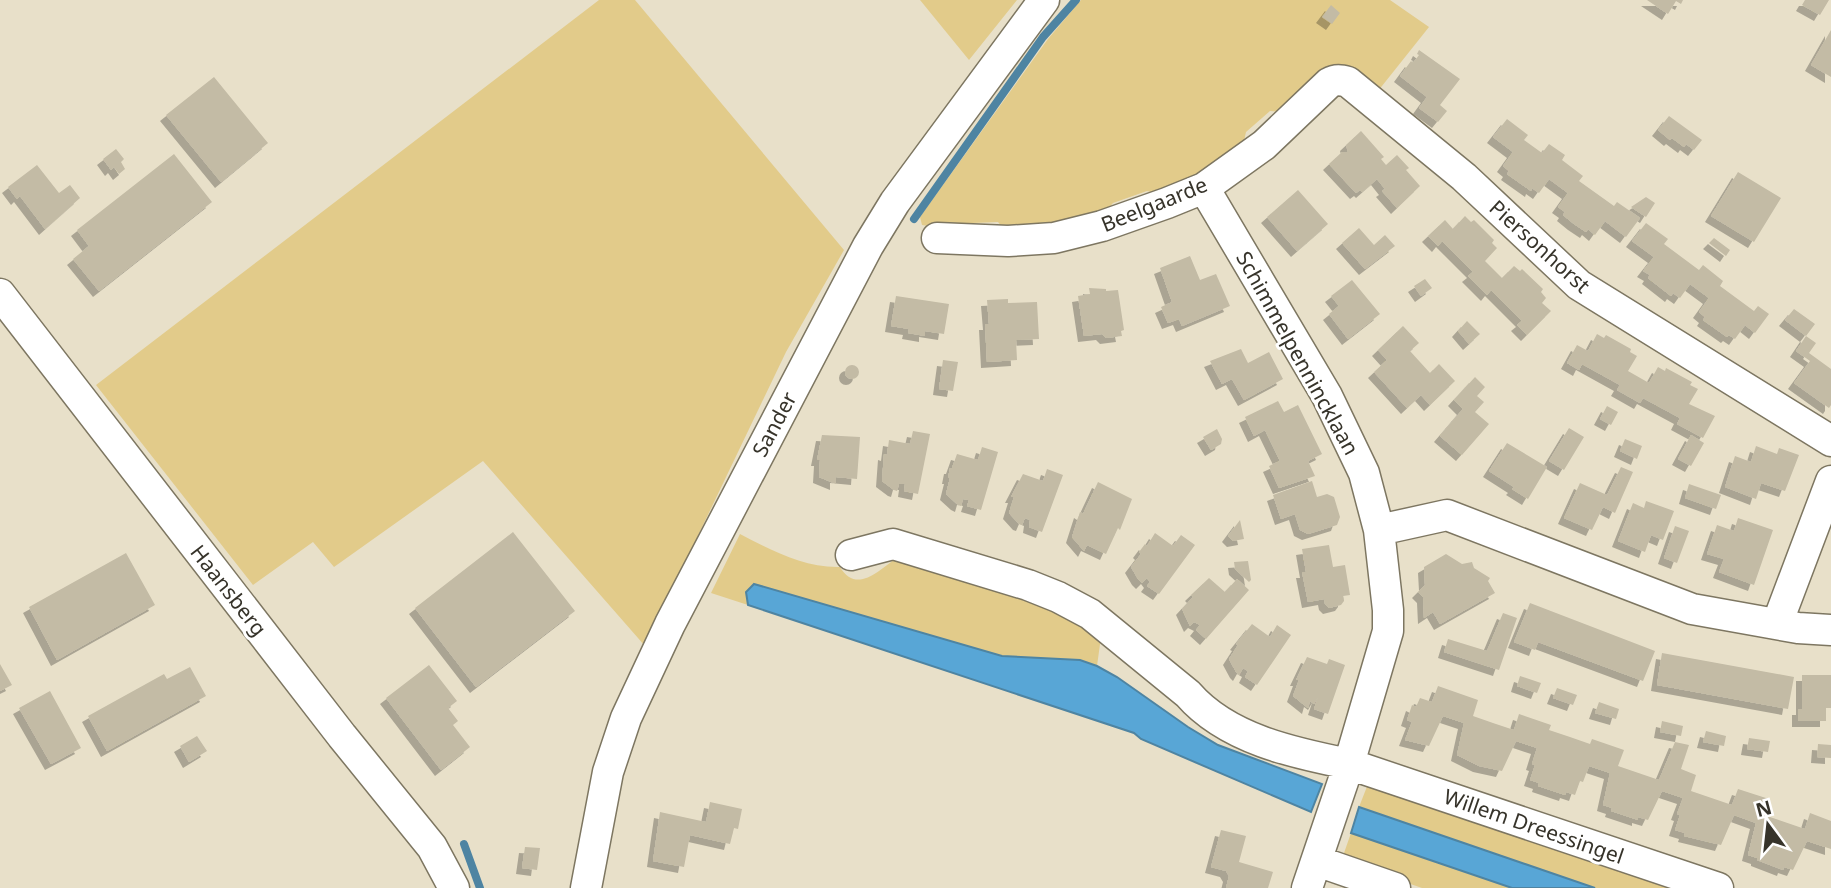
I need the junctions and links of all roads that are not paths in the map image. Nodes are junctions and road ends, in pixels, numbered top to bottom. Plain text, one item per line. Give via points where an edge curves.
1 (1044, 0) edge
2 (1335, 80) joint
3 (1204, 188) junction
4 (937, 238) dead end
5 (0, 294) edge
6 (1831, 441) edge
7 (1831, 481) edge
8 (1379, 530) junction
9 (851, 555) dead end
10 (1777, 624) junction
11 (1831, 630) edge
12 (1349, 764) junction
13 (1312, 875) edge
14 (454, 888) edge
15 (586, 888) edge
16 (1395, 888) edge
17 (1718, 888) edge

1 - 15 street, Sander via 895,202 868,246 682,599 626,718 612,761
2 - 3 street, Beelgaarde via 1264,145
2 - 6 street, Piersonhorst via 1348,82 1464,177 1579,285
3 - 4 street, Beelgaarde via 1054,239
3 - 8 street, Schimmelpennincklaan via 1327,397 1364,473
5 - 14 street, Haansberg via 432,847
7 - 10 street
8 - 10 street via 1447,515 1692,609
8 - 12 street, Schimmelpennincklaan via 1388,631
9 - 12 street, Willem Dreessingel via 892,544 1058,597 1090,614 1213,717 1294,753
10 - 11 street
12 - 13 street, Schimmelpennincklaan
12 - 17 street, Willem Dreessingel
13 - 16 street

